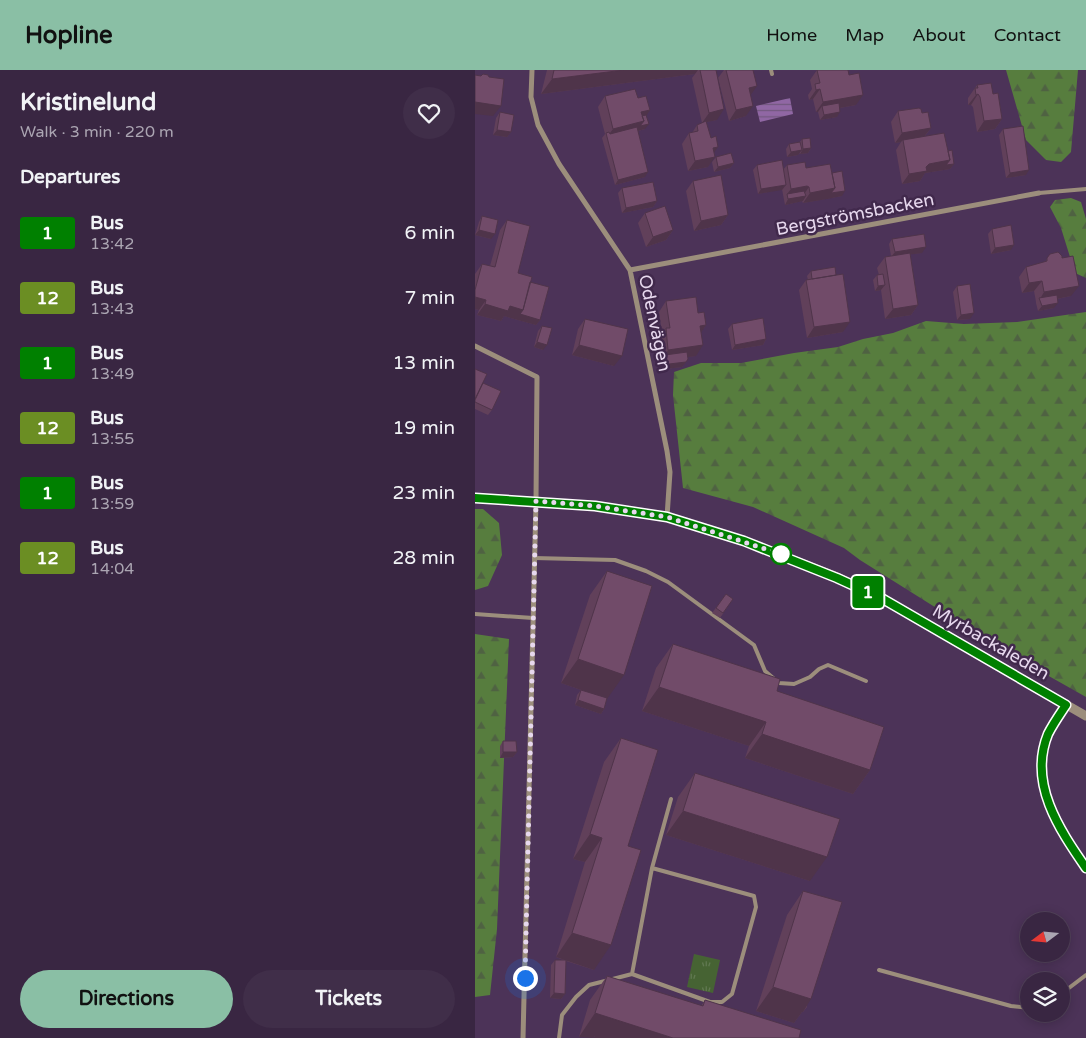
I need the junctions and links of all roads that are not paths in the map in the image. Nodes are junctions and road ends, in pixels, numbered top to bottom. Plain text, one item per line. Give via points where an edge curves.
1 (532, 70) edge
2 (1086, 189) edge
3 (1039, 193) joint
4 (631, 270) junction
5 (475, 346) edge
6 (475, 498) edge
7 (536, 501) junction
8 (667, 517) junction
9 (534, 558) junction
10 (475, 614) edge
11 (533, 618) junction
12 (866, 681) dead end
13 (1066, 705) junction
14 (1086, 716) edge
15 (671, 799) dead end
16 (652, 868) junction
17 (1086, 868) edge
18 (879, 970) dead end
19 (632, 974) junction
20 (1086, 975) edge
21 (1070, 987) edge
22 (1020, 1007) edge
23 (523, 1038) edge
24 (559, 1038) edge

1 - 4 street, Odenvägen via 531,96 538,125 559,164
2 - 3 lane, Bergströmsbacken
3 - 4 street, Bergströmsbacken
4 - 8 street, Odenvägen via 667,451 670,472
5 - 7 street via 537,377
6 - 7 street, Myrbackaleden
7 - 8 street, Myrbackaleden
7 - 9 street
8 - 13 street, Myrbackaleden via 781,554 883,599
9 - 11 street
9 - 12 lane via 615,560 668,582 754,645 765,672 779,683 794,684 828,666
10 - 11 lane
11 - 23 street
13 - 14 street, Myrbackaleden
13 - 17 street via 1049,733 1043,753 1043,789 1070,846
15 - 16 lane
16 - 19 lane
16 - 19 lane via 755,896 756,907 732,994 723,1002 710,1002
18 - 22 lane
19 - 24 lane via 589,985 562,1015
20 - 21 lane

